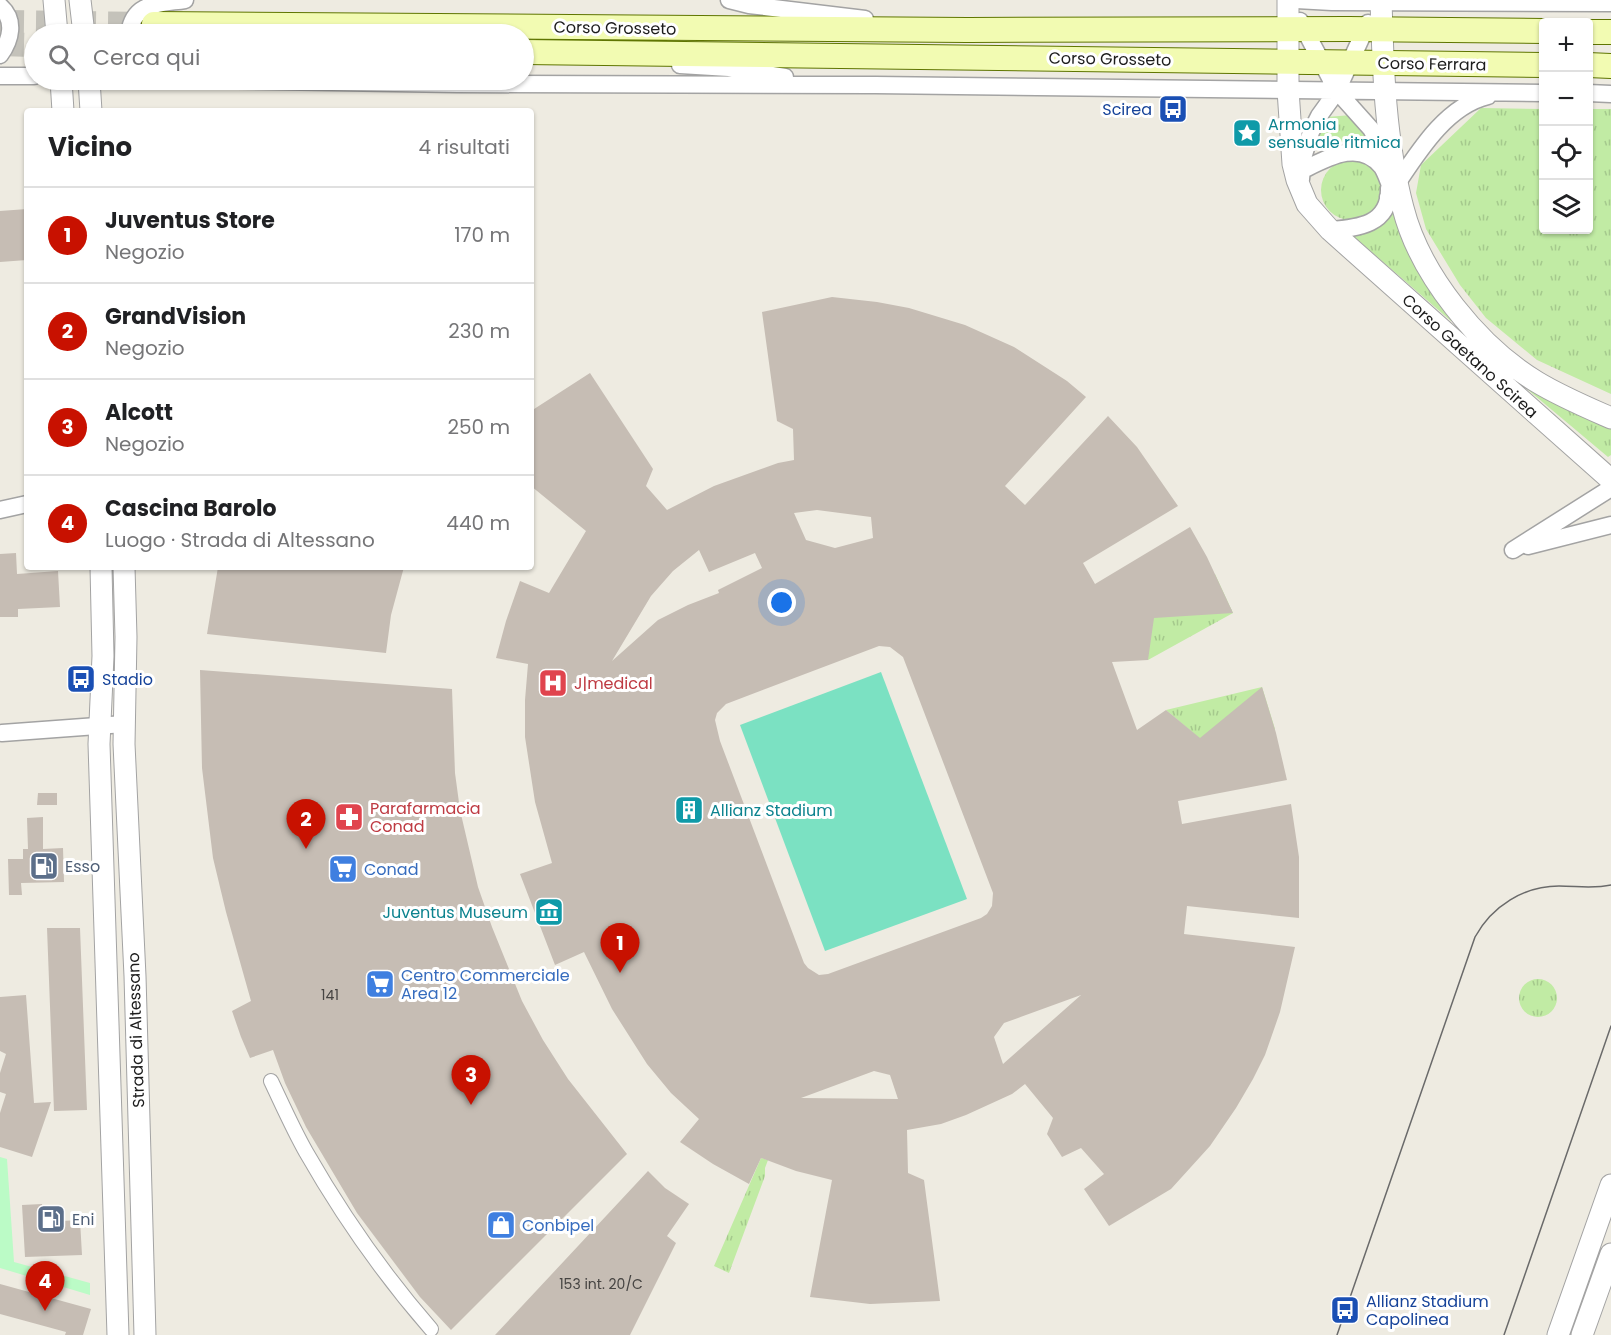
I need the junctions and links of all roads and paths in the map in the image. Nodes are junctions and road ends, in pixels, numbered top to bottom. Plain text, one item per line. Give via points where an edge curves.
1 (54, 0) edge
2 (80, 0) edge
3 (185, 0) edge
4 (729, 0) edge
5 (1288, 0) edge
6 (1296, 0) edge
7 (1332, 1) edge
8 (1381, 1) edge
9 (1611, 3) edge
10 (0, 6) edge
11 (56, 24) edge
12 (83, 24) edge
13 (132, 24) edge
14 (534, 27) edge
15 (968, 30) junction
16 (1539, 31) edge
17 (1593, 32) edge
18 (1611, 32) edge
19 (1305, 45) junction
20 (1364, 46) junction
21 (534, 52) edge
22 (611, 53) junction
23 (0, 55) edge
24 (1539, 64) edge
25 (1593, 65) edge
26 (1611, 66) edge
27 (0, 76) edge
28 (24, 76) edge
29 (534, 84) edge
30 (827, 85) junction
31 (62, 90) edge
32 (90, 90) edge
33 (1288, 90) junction
34 (1337, 91) junction
35 (1384, 91) junction
36 (1509, 92) junction
37 (1539, 93) edge
38 (1593, 93) edge
39 (1611, 94) edge
40 (63, 108) edge
41 (91, 108) edge
42 (1388, 133) junction
43 (1388, 161) junction
44 (1299, 179) junction
45 (1394, 193) junction
46 (1330, 230) junction
47 (1611, 418) edge
48 (1611, 480) edge
49 (1611, 488) edge
50 (24, 505) edge
51 (0, 510) edge
52 (1611, 525) edge
53 (101, 570) edge
54 (124, 570) edge
55 (124, 724) junction
56 (100, 727) junction
57 (1, 732) edge
58 (271, 1081) dead end
59 (1611, 1185) edge
60 (1611, 1254) edge
61 (431, 1329) dead end
62 (118, 1335) edge
63 (145, 1335) edge
64 (1558, 1335) edge
65 (1582, 1335) edge

1 - 11 street
2 - 12 street
3 - 13 street via 141,9
4 - 15 street, Corso Grosseto
5 - 19 street, Corso Gaetano Scirea
6 - 7 street
7 - 8 street
7 - 19 street
7 - 20 street
8 - 9 street
8 - 20 street, Corso Gaetano Scirea
10 - 23 street via 10,27
14 - 15 main road, Corso Grosseto
15 - 19 main road, Corso Grosseto
16 - 20 main road, Corso Ferrara
17 - 18 main road
19 - 20 main road, Corso Ferrara
19 - 20 main road, Corso Grosseto
19 - 22 main road, Corso Grosseto
19 - 33 street, Corso Gaetano Scirea
19 - 34 street, Corso Gaetano Scirea
20 - 24 main road, Corso Ferrara
20 - 34 street, Corso Gaetano Scirea
20 - 35 street, Corso Gaetano Scirea
21 - 22 main road, Corso Grosseto
22 - 30 street, Corso Grosseto
25 - 26 main road
27 - 28 street
29 - 30 street, Corso Grosseto
30 - 33 street, Corso Grosseto
31 - 40 street
32 - 41 street
33 - 34 street, Corso Grosseto
33 - 44 street, Corso Gaetano Scirea via 1291,152
34 - 35 street, Corso Ferrara
34 - 43 street, Corso Gaetano Scirea via 1371,129
34 - 44 street, Corso Gaetano Scirea via 1311,132
35 - 36 street, Corso Ferrara
35 - 42 street, Corso Gaetano Scirea
36 - 37 street, Corso Ferrara
36 - 45 street via 1462,107 1416,153
38 - 39 street
42 - 43 street, Corso Gaetano Scirea
42 - 45 street, Corso Gaetano Scirea
43 - 45 street, Corso Gaetano Scirea
44 - 45 street, Corso Gaetano Scirea via 1340,153 1358,153 1381,166
44 - 46 street, Corso Gaetano Scirea via 1309,208
45 - 46 street via 1372,222 1362,227
45 - 47 street, Corso Gaetano Scirea via 1438,282 1479,335 1536,381
46 - 48 street, Corso Gaetano Scirea
49 - 52 street via 1513,550
50 - 51 street
53 - 56 street, Strada di Altessano
54 - 55 street, Strada di Altessano
55 - 56 street
55 - 63 street, Strada di Altessano
56 - 57 street
56 - 62 street, Strada di Altessano
58 - 61 street via 305,1150 348,1221 396,1289
59 - 64 street
60 - 65 street

